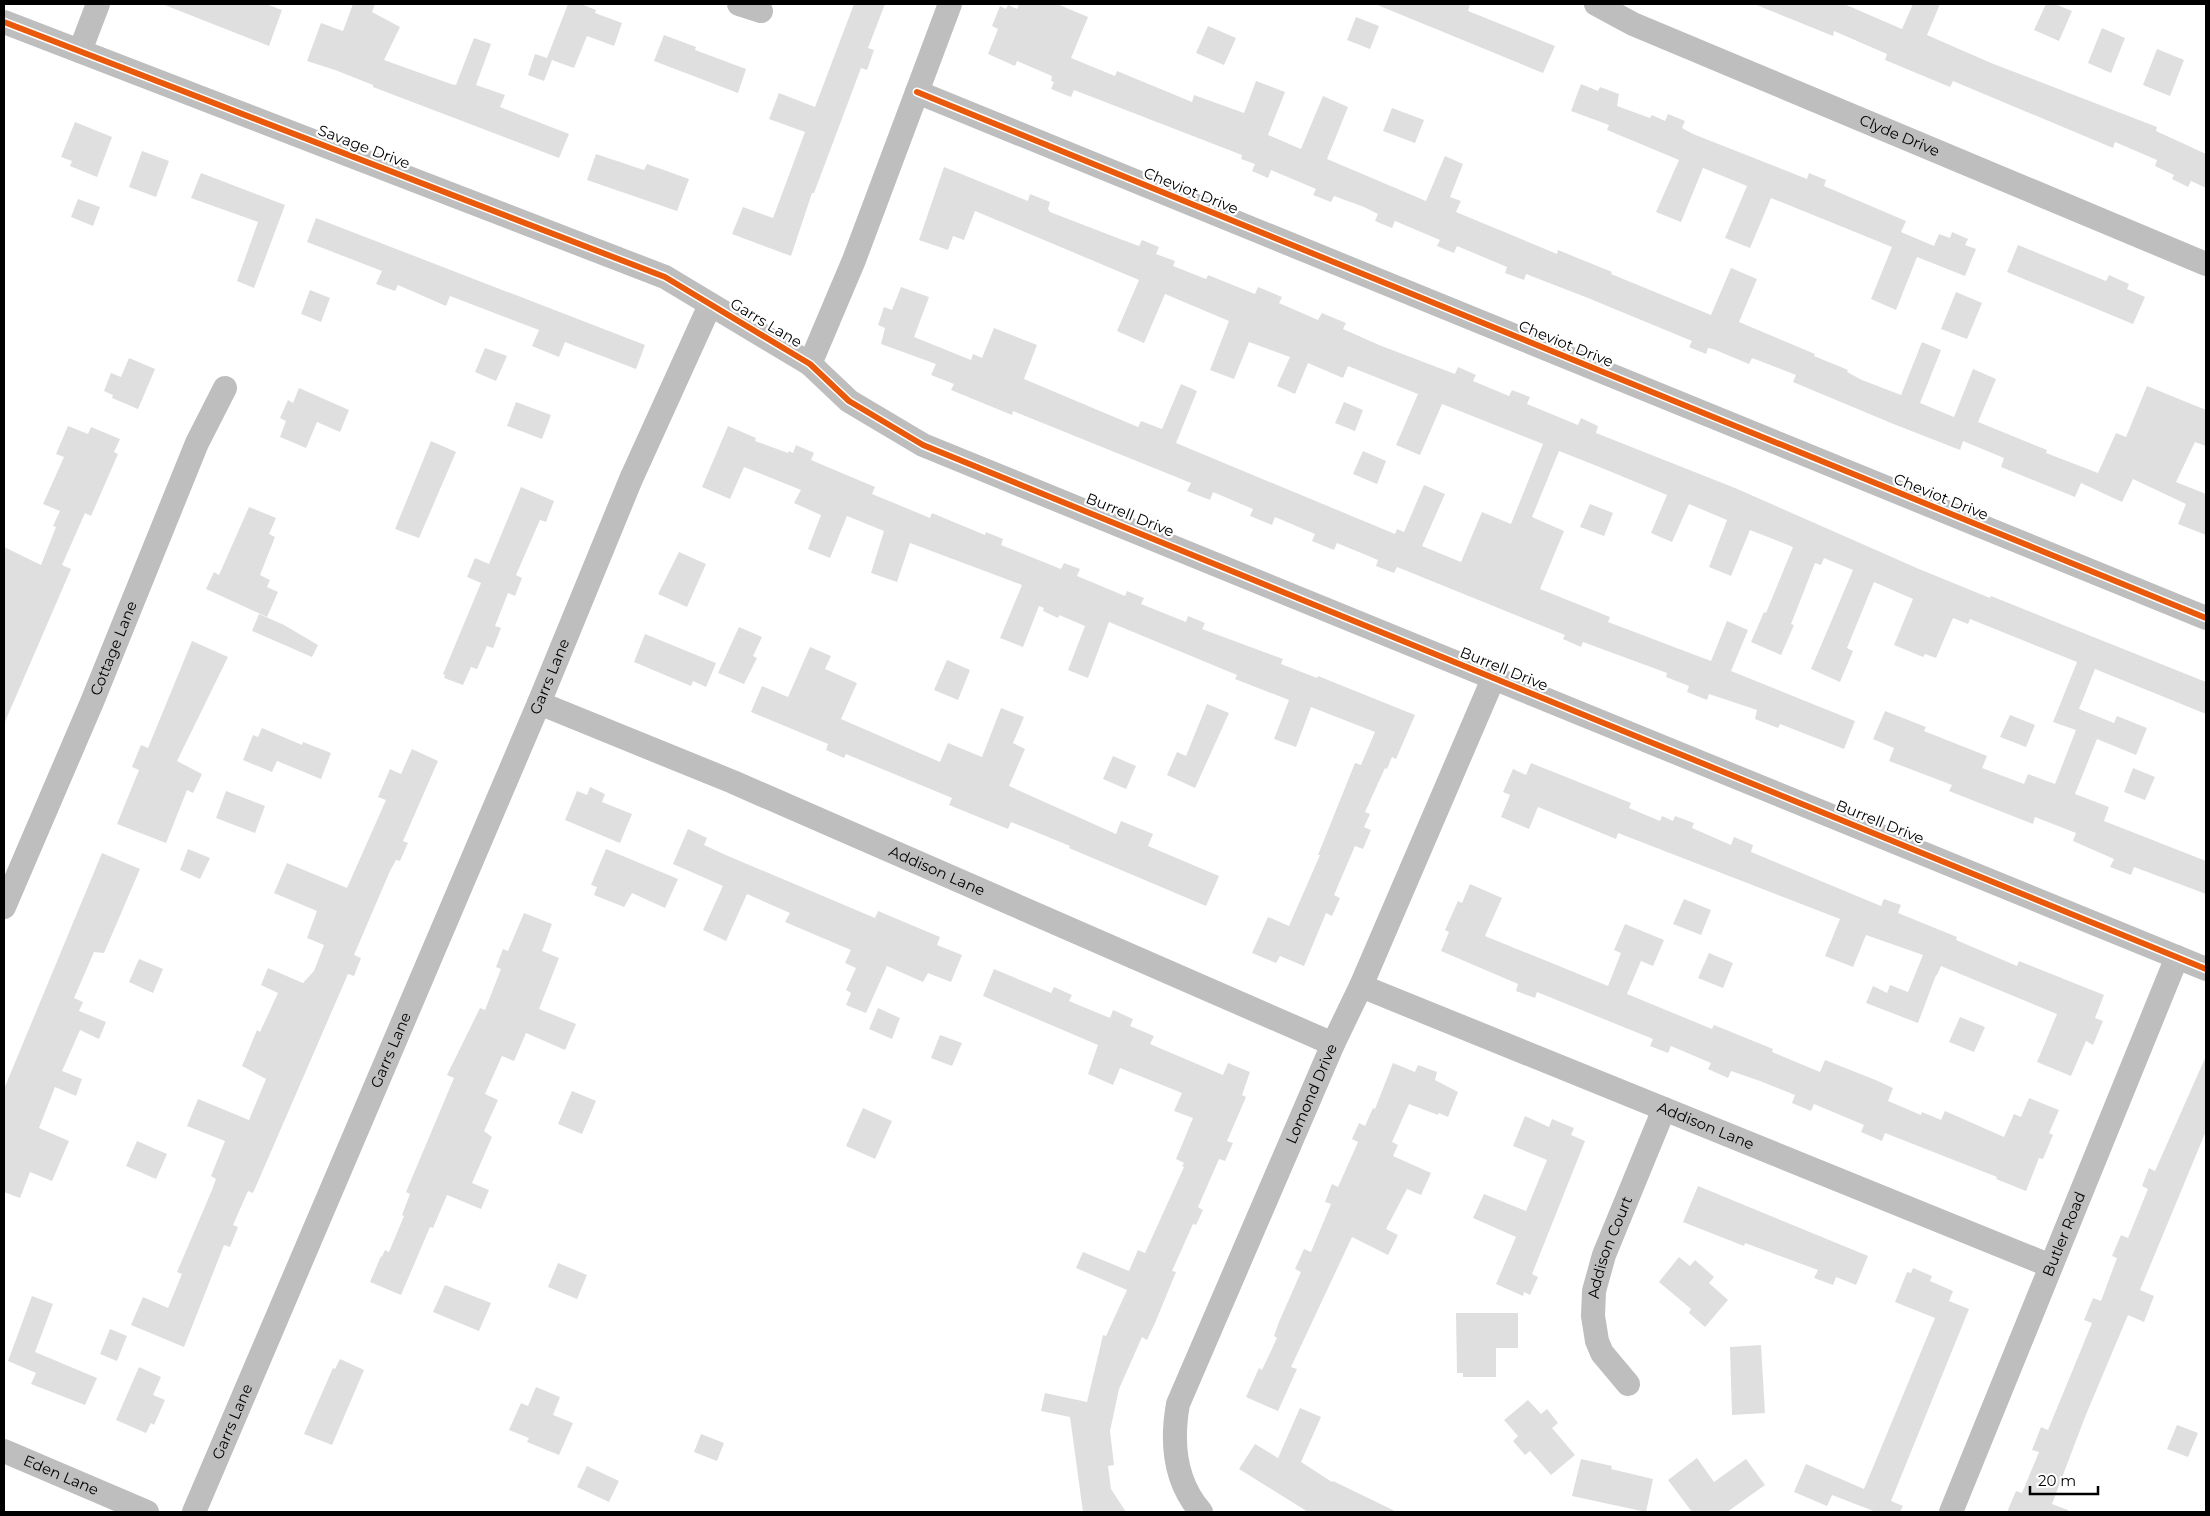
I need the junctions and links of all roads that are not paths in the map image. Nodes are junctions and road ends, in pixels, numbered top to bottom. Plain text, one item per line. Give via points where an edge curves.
1 (98, 4) edge
2 (950, 4) edge
3 (1596, 4) edge
4 (4, 22) edge
5 (80, 51) junction
6 (917, 92) junction
7 (2206, 264) edge
8 (710, 304) junction
9 (810, 364) junction
10 (224, 388) dead end
11 (2206, 618) edge
12 (1493, 679) junction
13 (539, 703) junction
14 (4, 907) edge
15 (2177, 957) junction
16 (2206, 968) edge
17 (1361, 986) junction
18 (1333, 1044) junction
19 (1664, 1109) junction
20 (2051, 1266) junction
21 (1628, 1384) dead end
22 (4, 1451) edge
23 (147, 1512) edge
24 (194, 1512) edge
25 (1201, 1512) edge
26 (1951, 1512) edge

1 - 5 street
2 - 6 street, Garrs Lane
3 - 7 street, Clyde Drive via 1633,24
4 - 5 street, Savage Drive
5 - 8 street, Savage Drive via 648,270
6 - 9 street, Garrs Lane via 854,260
6 - 11 street, Cheviot Drive
8 - 9 street, Garrs Lane
8 - 13 street, Garrs Lane via 632,479
9 - 12 street, Burrell Drive via 849,401 923,445
10 - 14 street, Cottage Lane via 197,443 92,702
12 - 15 street, Burrell Drive
12 - 17 street, Lomond Drive
13 - 18 street, Addison Lane via 733,782
13 - 24 street, Garrs Lane
15 - 16 street, Burrell Drive
15 - 20 street, Butler Road
17 - 18 street, Lomond Drive
17 - 19 street, Addison Lane
18 - 25 street, Lomond Drive via 1178,1404 1174,1425 1178,1467 1184,1486
19 - 20 street, Addison Lane
19 - 21 street, Addison Court via 1604,1255 1594,1291 1597,1341 1602,1353
20 - 26 street, Butler Road
22 - 23 street, Eden Lane

